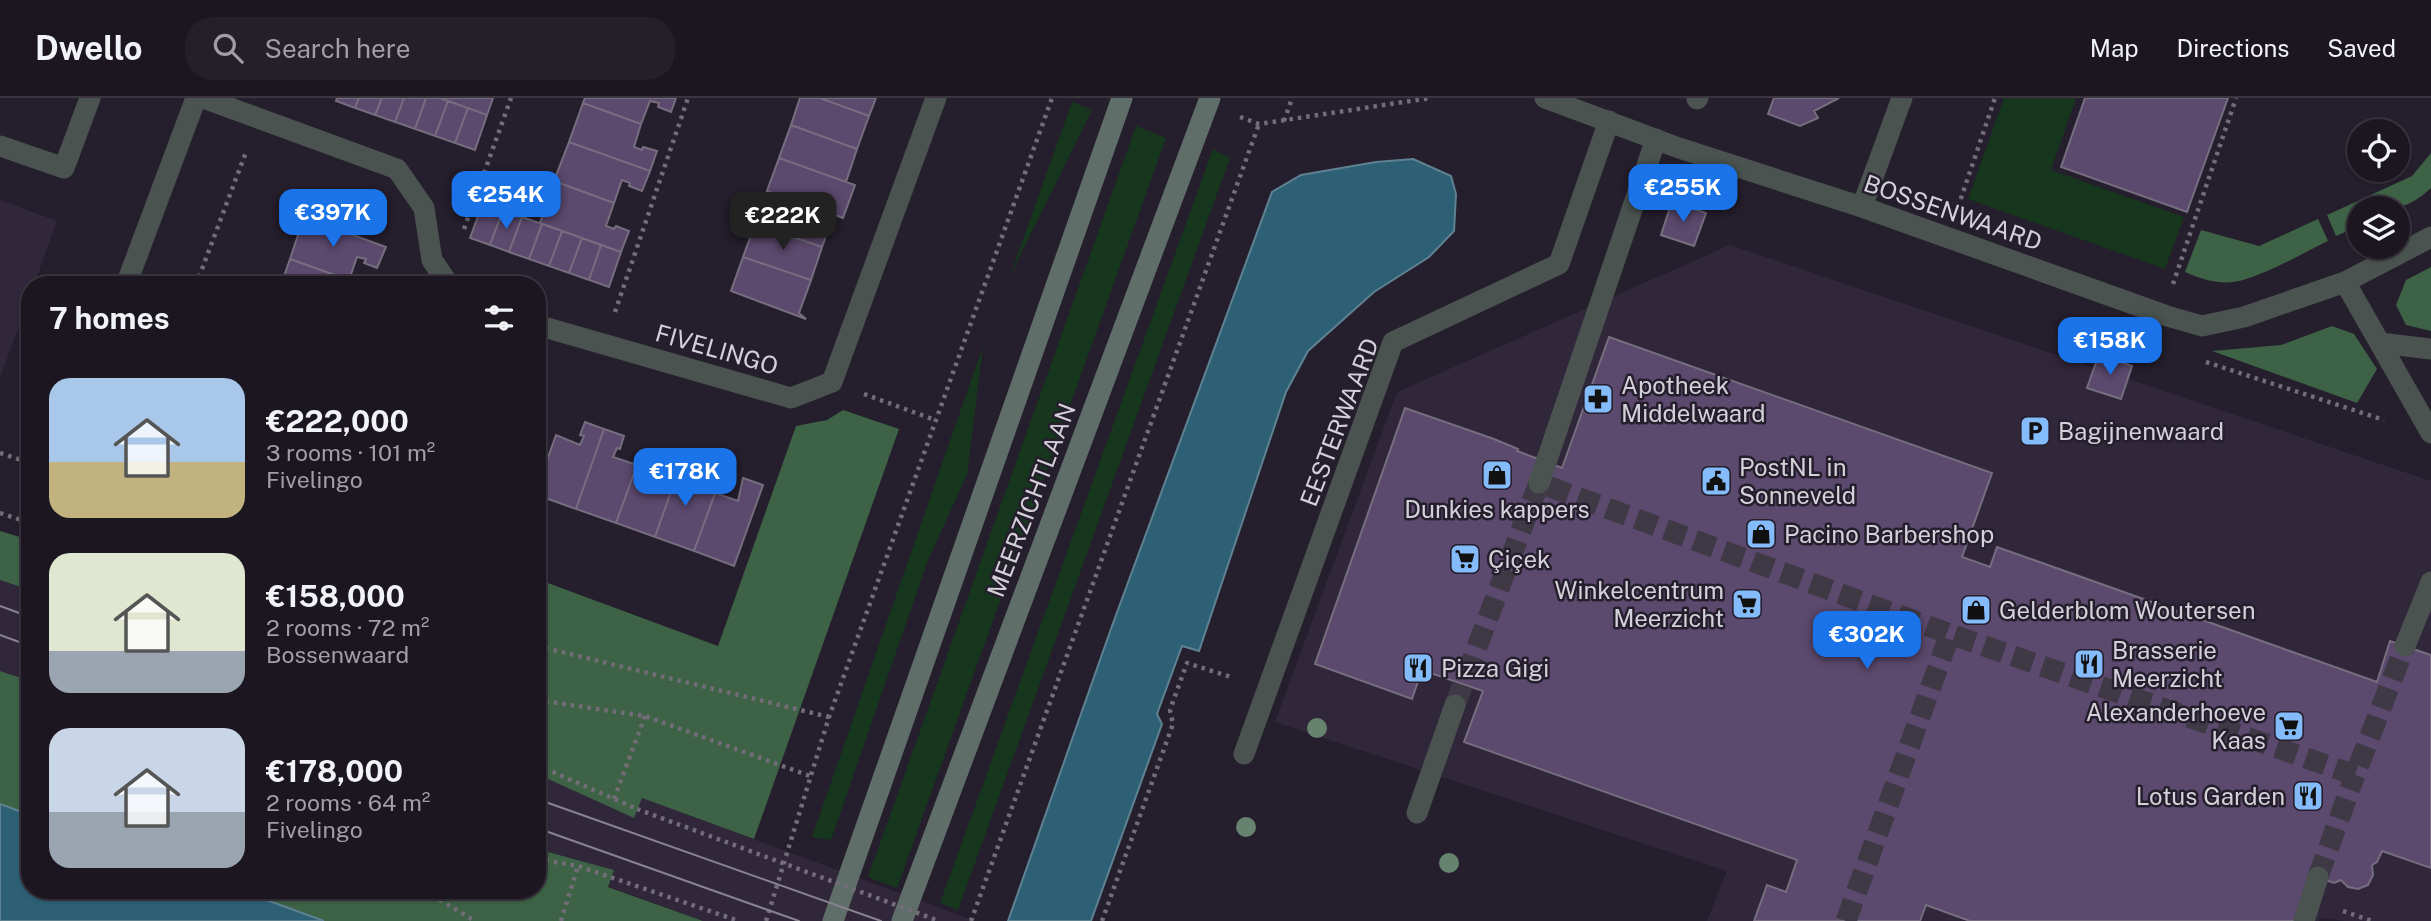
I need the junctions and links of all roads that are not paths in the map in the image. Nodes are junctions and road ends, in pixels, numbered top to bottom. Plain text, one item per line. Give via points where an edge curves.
1 (90, 98) edge
2 (196, 98) edge
3 (203, 98) edge
4 (936, 98) edge
5 (1122, 98) edge
6 (1210, 98) edge
7 (1545, 98) edge
8 (1902, 98) edge
9 (1609, 121) junction
10 (1656, 139) junction
11 (0, 146) edge
12 (1862, 207) junction
13 (2431, 237) edge
14 (129, 276) edge
15 (442, 276) edge
16 (2345, 282) junction
17 (546, 327) edge
18 (2380, 343) junction
19 (2431, 349) edge
20 (2431, 433) edge
21 (1539, 483) dead end
22 (2431, 582) edge
23 (2405, 646) tunnel mouth
24 (1455, 705) tunnel mouth
25 (1244, 754) dead end
26 (1417, 813) dead end
27 (2318, 877) tunnel mouth
28 (834, 921) edge
29 (902, 921) edge
30 (2304, 921) edge

1 - 11 street via 64,168
2 - 14 street
3 - 15 street via 397,169 424,208 432,260
4 - 17 street, FIVELINGO via 832,382 790,398
5 - 28 street, MEERZICHTLAAN
6 - 29 street, MEERZICHTLAAN
7 - 9 street, BOSSENWAARD
8 - 12 street
9 - 10 street, BOSSENWAARD
9 - 25 street, EESTERWAARD via 1559,264 1393,342
10 - 12 street, BOSSENWAARD
10 - 21 street
12 - 16 street, BOSSENWAARD via 2202,326 2244,317
13 - 16 street, BOSSENWAARD
16 - 18 street
18 - 19 street
18 - 20 street
22 - 23 street
24 - 26 street
27 - 30 street

